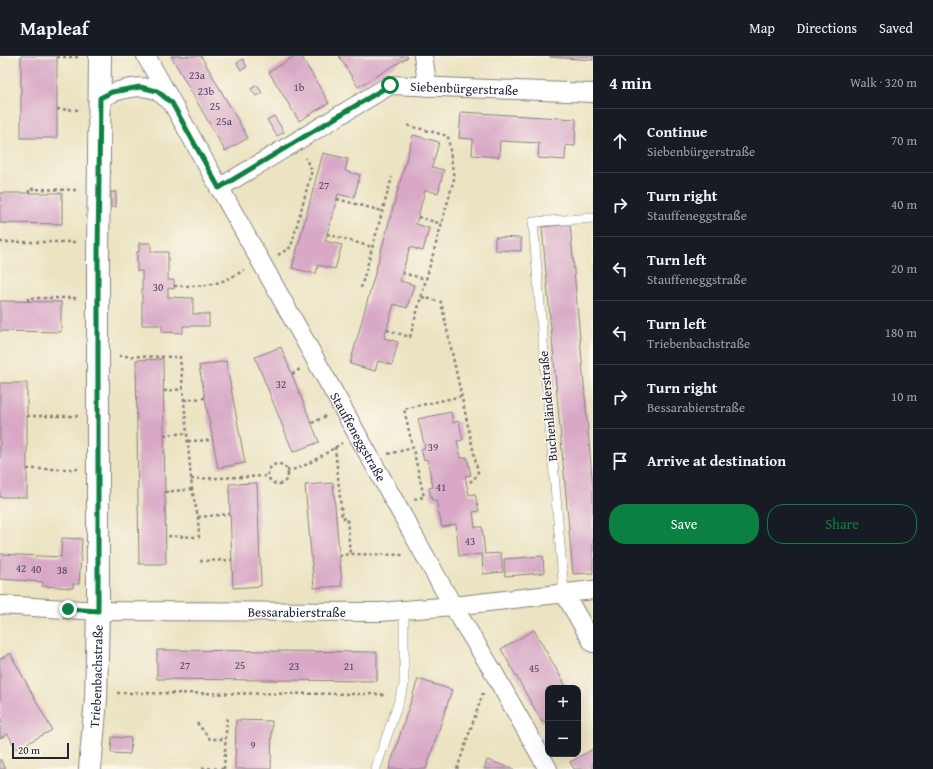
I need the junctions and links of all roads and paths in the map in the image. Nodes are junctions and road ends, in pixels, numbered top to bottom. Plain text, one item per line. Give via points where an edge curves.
1 (100, 56) edge
2 (146, 56) edge
3 (423, 56) edge
4 (428, 87) junction
5 (593, 93) edge
6 (100, 98) junction
7 (172, 103) junction
8 (406, 125) dead end
9 (295, 142) junction
10 (392, 177) dead end
11 (219, 188) junction
12 (98, 191) junction
13 (30, 193) dead end
14 (337, 199) dead end
15 (382, 211) junction
16 (418, 217) dead end
17 (593, 218) edge
18 (442, 224) junction
19 (327, 234) dead end
20 (0, 242) edge
21 (79, 242) dead end
22 (372, 247) junction
23 (261, 262) junction
24 (402, 273) dead end
25 (426, 279) junction
26 (174, 286) dead end
27 (361, 288) dead end
28 (422, 297) junction
29 (98, 299) junction
30 (28, 301) dead end
31 (387, 330) dead end
32 (98, 356) junction
33 (183, 389) junction
34 (164, 391) dead end
35 (462, 396) junction
36 (205, 398) dead end
37 (184, 400) junction
38 (27, 416) dead end
39 (98, 417) junction
40 (187, 433) junction
41 (358, 435) junction
42 (164, 436) dead end
43 (213, 440) dead end
44 (188, 441) junction
45 (335, 447) junction
46 (413, 448) junction
47 (370, 458) junction
48 (27, 469) dead end
49 (98, 470) junction
50 (287, 470) junction
51 (268, 476) junction
52 (191, 479) junction
53 (466, 483) dead end
54 (192, 489) junction
55 (165, 492) dead end
56 (396, 503) junction
57 (341, 511) junction
58 (336, 512) dead end
59 (230, 514) dead end
60 (198, 517) junction
61 (166, 536) dead end
62 (350, 554) junction
63 (424, 555) junction
64 (339, 556) dead end
65 (232, 560) dead end
66 (200, 561) dead end
67 (593, 590) edge
68 (564, 593) junction
69 (0, 605) edge
70 (453, 606) junction
71 (404, 610) junction
72 (98, 611) junction
73 (593, 643) edge
74 (491, 668) junction
75 (97, 693) junction
76 (398, 704) junction
77 (227, 716) dead end
78 (197, 723) dead end
79 (226, 739) junction
80 (202, 768) edge
81 (376, 768) edge
82 (90, 769) edge
83 (224, 769) edge
84 (457, 769) edge
85 (548, 769) edge

1 - 6 street, Triebenbachstraße
2 - 7 street, Stauffeneggstraße
3 - 4 street
4 - 5 street, Siebenbürgerstraße
4 - 9 street, Siebenbürgerstraße via 390,85
6 - 7 street, Stauffeneggstraße via 112,92 140,87 157,91
6 - 12 street, Triebenbachstraße
7 - 11 street, Stauffeneggstraße
8 - 18 path via 448,136 454,179
9 - 11 street, Siebenbürgerstraße
9 - 23 path via 312,170 291,247
10 - 15 path
11 - 23 street, Stauffeneggstraße
12 - 13 path via 29,189
12 - 29 street, Triebenbachstraße
14 - 15 path
15 - 22 path
16 - 18 path
17 - 68 lane, Buchenländerstraße via 533,222
18 - 25 path
19 - 22 path
20 - 21 path
22 - 27 path
23 - 26 path via 222,282 211,285
23 - 41 street, Stauffeneggstraße
24 - 25 path
25 - 28 path
28 - 31 path via 410,337
28 - 35 path via 441,302
29 - 30 path via 28,298
29 - 32 street, Triebenbachstraße
32 - 33 path via 180,357
32 - 39 street, Triebenbachstraße
33 - 34 path
33 - 37 path
35 - 46 path via 404,409
35 - 53 path via 478,472 476,478
36 - 37 path
37 - 40 path
38 - 39 path
39 - 49 street, Triebenbachstraße
40 - 42 path
40 - 44 path
41 - 45 path
41 - 47 street, Stauffeneggstraße
43 - 44 path
44 - 52 path
45 - 50 path via 300,467
45 - 57 path
46 - 47 path
46 - 56 path via 424,496
47 - 56 street, Stauffeneggstraße
48 - 49 path
49 - 72 street, Triebenbachstraße
50 - 51 path via 283,465 277,464 269,469
50 - 51 path via 286,480 278,484 271,481
51 - 52 path
52 - 54 path
54 - 55 path
54 - 60 path
56 - 63 street, Stauffeneggstraße
57 - 58 path
57 - 62 path via 342,518 346,518
59 - 60 path
60 - 61 path via 199,537
62 - 63 path
62 - 64 path
63 - 70 street, Stauffeneggstraße
65 - 66 path
67 - 68 street, Bessarabierstraße
68 - 70 street, Bessarabierstraße
68 - 73 street, Buchenländerstraße
69 - 72 street, Bessarabierstraße
70 - 71 street, Bessarabierstraße
70 - 74 street, Stauffeneggstraße
71 - 72 street, Bessarabierstraße
71 - 76 lane via 404,686
72 - 75 street, Triebenbachstraße
74 - 84 path
74 - 85 street, Stauffeneggstraße
75 - 76 path via 381,694
75 - 82 street, Triebenbachstraße
76 - 81 lane
77 - 79 path
78 - 79 path via 210,739
79 - 83 path
80 - 83 path

